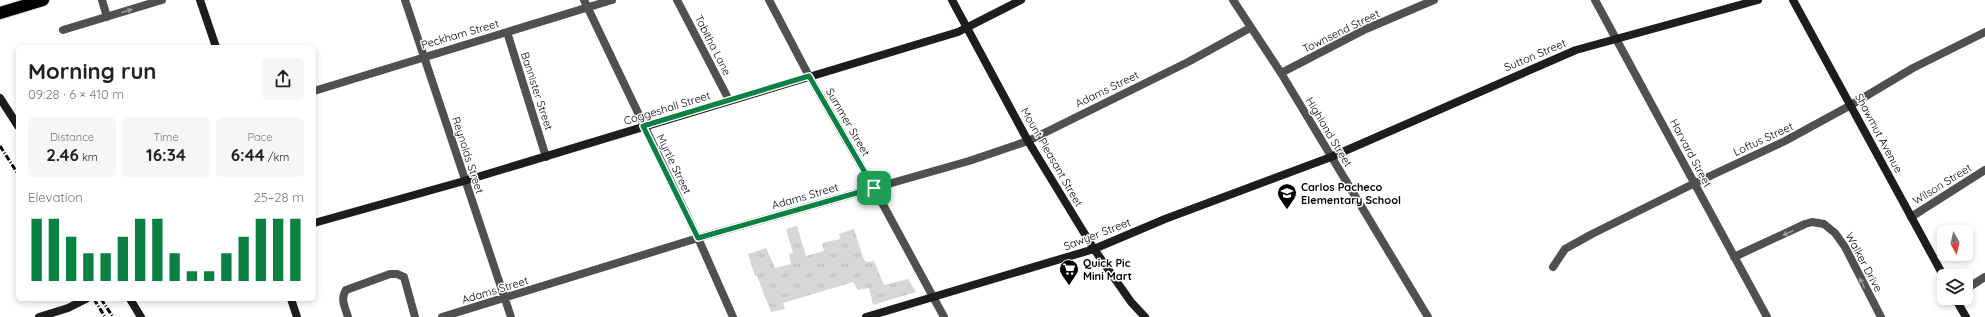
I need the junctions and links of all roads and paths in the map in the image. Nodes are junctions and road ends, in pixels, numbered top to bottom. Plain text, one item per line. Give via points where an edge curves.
1 (43, 0) edge
2 (102, 0) edge
3 (162, 0) edge
4 (200, 0) edge
5 (404, 0) edge
6 (612, 0) edge
7 (677, 0) edge
8 (769, 0) edge
9 (952, 0) edge
10 (1021, 0) edge
11 (1233, 0) edge
12 (1434, 0) edge
13 (1595, 0) edge
14 (1758, 0) edge
15 (1793, 0) edge
16 (586, 4) edge
17 (0, 13) edge
18 (107, 17) junction
19 (968, 27) junction
20 (1250, 28) junction
21 (63, 30) dead end
22 (507, 32) junction
23 (1985, 32) edge
24 (1617, 38) junction
25 (215, 45) edge
26 (423, 56) junction
27 (1281, 74) junction
28 (809, 76) junction
29 (316, 90) edge
30 (0, 98) edge
31 (729, 100) junction
32 (1851, 105) junction
33 (16, 123) edge
34 (643, 126) junction
35 (1028, 141) junction
36 (546, 156) junction
37 (1331, 157) junction
38 (1985, 170) edge
39 (464, 181) junction
40 (1695, 183) junction
41 (874, 188) junction
42 (1911, 217) junction
43 (316, 222) edge
44 (698, 238) junction
45 (1094, 249) junction
46 (1734, 257) junction
47 (1553, 266) dead end
48 (1940, 269) edge
49 (1985, 277) edge
50 (1973, 285) edge
51 (506, 298) junction
52 (933, 298) junction
53 (82, 301) edge
54 (131, 301) edge
55 (292, 301) edge
56 (1959, 305) edge
57 (39, 317) edge
58 (141, 317) edge
59 (297, 317) edge
60 (348, 317) edge
61 (415, 317) edge
62 (442, 317) edge
63 (511, 317) edge
64 (733, 317) edge
65 (866, 317) edge
66 (944, 317) edge
67 (1145, 317) edge
68 (1428, 317) edge
69 (1768, 317) edge
70 (1881, 317) edge
71 (1966, 317) edge

1 - 17 highway
2 - 18 street
18 -> 3 street
4 - 25 street
5 - 26 street, Reynolds Street
6 - 16 street, Peckham Street
7 - 31 street, Tabitha Lane
8 - 28 street, Summer Street
9 - 19 street, Mount Pleasant Street
10 - 19 street, Coggeshall Street
11 - 20 street, Highland Street
12 - 27 street, Townsend Street via 1366,29
13 - 24 street, Harvard Street
14 - 24 street, Sutton Street
15 - 32 street, Shawmut Avenue
16 - 22 street, Peckham Street
16 - 34 street, Myrtle Street
18 - 21 street
19 - 28 street, Coggeshall Street
19 - 35 street, Mount Pleasant Street
20 - 27 street, Highland Street
20 - 35 street, Adams Street via 1188,62
22 - 26 street, Peckham Street
22 - 36 street, Bannister Street
23 - 32 street, Loftus Street via 1913,68
24 - 37 street, Sutton Street via 1576,50
24 - 40 street, Harvard Street
26 - 29 street, Peckham Street
26 - 39 street, Reynolds Street
27 - 37 street, Highland Street
28 - 31 street, Coggeshall Street
28 - 41 street, Summer Street
30 - 33 street
31 - 34 street, Coggeshall Street
32 - 40 street, Loftus Street via 1785,142
32 - 42 street, Shawmut Avenue
34 - 36 street, Coggeshall Street
34 - 44 street, Myrtle Street
35 - 41 street, Adams Street
35 - 45 street, Mount Pleasant Street
36 - 39 street, Coggeshall Street
37 - 45 street, Sawyer Street via 1165,219
37 - 68 street, Highland Street
38 - 42 street, Wilson Street
39 - 43 street, Coggeshall Street
39 - 51 street, Reynolds Street
40 - 46 street, Harvard Street
40 - 47 street, Loftus Street via 1565,249
41 - 44 street, Adams Street
41 - 52 street, Summer Street
42 - 48 street, Shawmut Avenue
44 - 51 street, Adams Street
44 - 64 street, Myrtle Street
45 - 52 street, Sawyer Street
45 - 67 street, Mount Pleasant Street via 1131,302
46 - 69 street, Harvard Street
70 -> 46 street, Walker Drive via 1845,247 1832,229 1824,224 1805,224
49 - 50 street
51 - 62 street, Adams Street
51 - 63 street, Reynolds Street
52 - 65 street, Sawyer Street
52 - 66 street, Summer Street
53 - 57 street
54 - 58 street
55 - 59 street
56 - 71 street
60 - 61 street via 342,296 346,290 390,274 398,274 404,277

